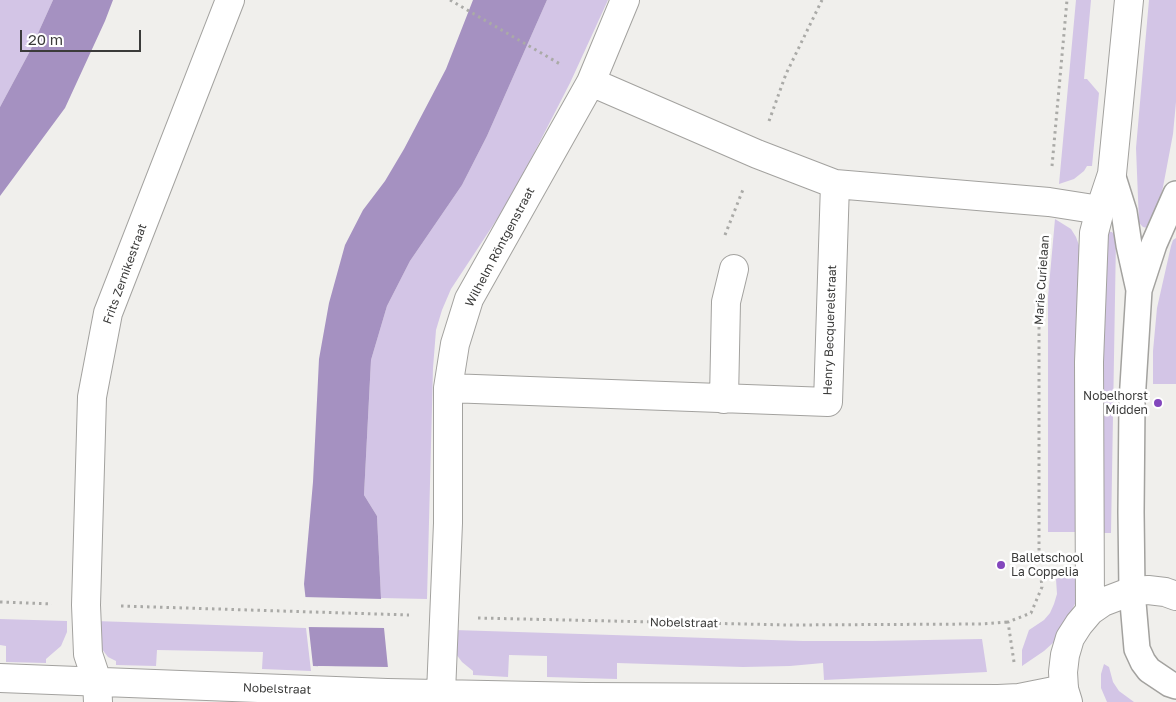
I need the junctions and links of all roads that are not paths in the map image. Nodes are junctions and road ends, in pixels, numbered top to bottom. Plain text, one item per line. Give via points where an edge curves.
1 (230, 0) edge
2 (625, 0) edge
3 (1129, 0) edge
4 (591, 82) junction
5 (1112, 174) junction
6 (834, 184) junction
7 (1176, 194) edge
8 (1100, 210) junction
9 (734, 269) dead end
10 (1138, 290) junction
11 (448, 388) junction
12 (724, 399) junction
13 (1132, 591) junction
14 (1176, 596) edge
15 (1090, 611) junction
16 (0, 678) edge
17 (1176, 686) edge
18 (98, 692) edge
19 (441, 693) junction
20 (1066, 696) edge
21 (586, 699) edge

1 - 18 street, Frits Zernikestraat via 108,313 92,398 86,605 88,654
2 - 4 street, Wilhelm Röntgenstraat
3 - 5 street
4 - 6 street
4 - 11 street, Wilhelm Röntgenstraat via 469,299 455,344
5 - 8 street
5 - 10 lane via 1124,212
6 - 8 street via 1049,202
6 - 12 street, Henry Becquerelstraat via 828,402
7 - 10 lane
8 - 15 street via 1094,233 1089,362
9 - 12 street via 726,302
10 - 13 lane via 1132,402
11 - 12 street, Henry Becquerelstraat
11 - 19 street, Wilhelm Röntgenstraat via 448,523
13 - 14 street via 1148,590
13 - 15 street via 1103,602
13 - 17 lane via 1137,650 1149,670
15 - 20 street via 1070,638 1065,655
16 - 18 street, Nobelstraat
18 - 19 street, Nobelstraat via 317,690
19 - 21 street, Nobelstraat
20 - 21 street, Nobelstraat via 988,699

